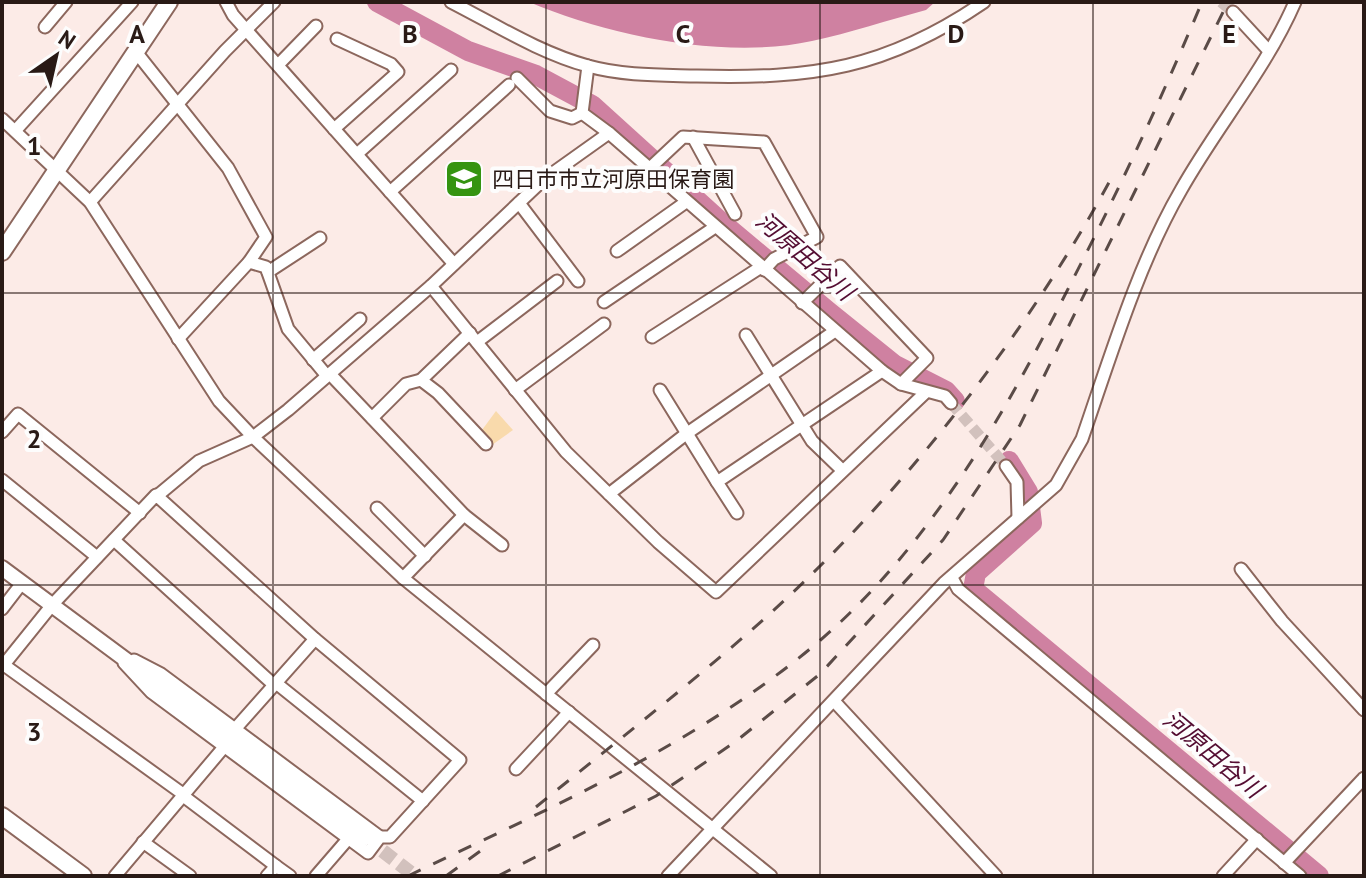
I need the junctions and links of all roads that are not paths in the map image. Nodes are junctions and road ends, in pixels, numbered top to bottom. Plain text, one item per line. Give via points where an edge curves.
1 (66, 2) edge
2 (169, 2) edge
3 (226, 2) edge
4 (274, 2) edge
5 (451, 2) edge
6 (984, 2) edge
7 (1295, 2) edge
8 (128, 3) edge
9 (1233, 12) tunnel mouth
10 (316, 26) dead end
11 (45, 27) dead end
12 (246, 28) junction
13 (337, 39) dead end
14 (1269, 51) junction
15 (136, 52) junction
16 (278, 65) junction
17 (588, 66) junction
18 (451, 70) dead end
19 (179, 102) junction
20 (582, 108) junction
21 (2, 119) edge
22 (334, 129) junction
23 (15, 131) junction
24 (609, 133) junction
25 (693, 137) junction
26 (357, 154) junction
27 (651, 166) junction
28 (57, 170) junction
29 (390, 192) junction
30 (90, 202) junction
31 (686, 202) junction
32 (519, 203) junction
33 (735, 214) dead end
34 (715, 227) junction
35 (320, 238) dead end
36 (617, 251) dead end
37 (2, 252) edge
38 (249, 262) junction
39 (454, 264) junction
40 (766, 265) junction
41 (268, 272) junction
42 (557, 281) dead end
43 (578, 281) dead end
44 (431, 286) junction
45 (807, 298) junction
46 (604, 302) dead end
47 (360, 319) dead end
48 (604, 324) dead end
49 (835, 331) junction
50 (746, 335) dead end
51 (652, 337) dead end
52 (474, 338) junction
53 (178, 339) junction
54 (313, 360) junction
55 (882, 371) junction
56 (328, 375) junction
57 (770, 376) junction
58 (907, 378) junction
59 (421, 380) junction
60 (515, 390) junction
61 (660, 390) dead end
62 (925, 393) junction
63 (951, 403) tunnel mouth
64 (372, 418) junction
65 (801, 425) junction
66 (2, 432) edge
67 (686, 434) junction
68 (253, 437) junction
69 (486, 444) dead end
70 (1006, 466) tunnel mouth
71 (842, 470) junction
72 (2, 480) edge
73 (717, 482) junction
74 (609, 494) junction
75 (157, 496) junction
76 (377, 508) dead end
77 (1025, 512) junction
78 (140, 513) junction
79 (737, 513) dead end
80 (464, 515) junction
81 (114, 540) junction
82 (502, 545) dead end
83 (425, 556) junction
84 (97, 557) junction
85 (2, 568) edge
86 (1241, 569) dead end
87 (403, 578) junction
88 (952, 578) junction
89 (22, 583) junction
90 (52, 605) junction
91 (2, 609) edge
92 (315, 639) junction
93 (593, 645) dead end
94 (112, 648) junction
95 (3, 666) edge
96 (275, 684) junction
97 (546, 694) junction
98 (834, 701) junction
99 (1364, 710) edge
100 (569, 712) junction
101 (235, 729) junction
102 (224, 747) junction
103 (516, 769) dead end
104 (1364, 778) edge
105 (183, 795) junction
106 (423, 801) junction
107 (2, 816) edge
108 (711, 828) junction
109 (373, 838) junction
110 (348, 839) junction
111 (1257, 839) junction
112 (143, 842) junction
113 (1290, 857) junction
114 (276, 866) junction
115 (79, 875) edge
116 (115, 876) edge
117 (190, 876) edge
118 (267, 876) edge
119 (290, 876) edge
120 (316, 876) edge
121 (668, 876) edge
122 (771, 876) edge
123 (996, 876) edge
124 (1223, 876) edge
125 (1300, 876) edge

1 - 11 street
2 - 15 main road
3 - 12 street
4 - 12 street
5 - 17 street via 549,53
6 - 17 street via 944,29 817,74 681,76
7 - 14 street
8 - 23 street
9 - 14 street
10 - 16 street
12 - 16 street
12 - 19 street
13 - 22 street via 398,72
14 - 77 street via 1179,193 1155,242 1082,439 1061,478
15 - 19 street
15 - 28 main road
16 - 22 street
17 - 20 street
18 - 26 street
19 - 30 street
19 - 38 street via 228,168 266,237
20 - 24 street
20 - 29 street via 572,118 550,111 513,81
21 - 23 street
22 - 26 street
23 - 28 street
24 - 27 street
24 - 32 street
25 - 27 street via 683,137
25 - 33 street
25 - 40 street via 764,142 817,237
26 - 29 street
27 - 31 street
28 - 30 street
28 - 37 main road
29 - 39 street
30 - 53 street
31 - 34 street
31 - 36 street
32 - 39 street
32 - 43 street
34 - 40 street
34 - 46 street
35 - 41 street
38 - 41 street
38 - 53 street
39 - 44 street
40 - 45 street
40 - 51 street
41 - 54 street via 288,329
42 - 52 street
44 - 52 street
44 - 56 street
45 - 49 street
45 - 58 street via 840,266 927,358
47 - 54 street
48 - 60 street
49 - 55 street
49 - 57 street
50 - 57 street
52 - 59 street
52 - 60 street
53 - 68 street via 219,401
54 - 56 street
55 - 58 street
55 - 65 street
56 - 64 street
56 - 68 street
57 - 65 street
57 - 67 street
58 - 62 street
59 - 64 street via 406,384
59 - 69 street
60 - 74 street
61 - 67 street
62 - 63 street via 945,396
62 - 71 street
64 - 80 street
65 - 71 street
65 - 73 street
66 - 78 street via 18,414
67 - 73 street
67 - 74 street
68 - 75 street via 199,461
68 - 87 street
70 - 77 street via 1017,482
71 - 74 street via 716,592
72 - 84 street
73 - 79 street
75 - 78 street
75 - 92 street
76 - 83 street
77 - 88 street
78 - 81 street
80 - 82 street
80 - 83 street
81 - 84 street
81 - 96 street
83 - 87 street
84 - 90 street
85 - 89 street
86 - 99 street
87 - 97 street
88 - 98 street
88 - 111 street via 958,589
89 - 90 street
89 - 91 street
90 - 94 street
90 - 95 street
92 - 96 street
92 - 106 street via 460,760
93 - 97 street
94 - 101 street via 161,674
94 - 102 street via 151,692
94 - 109 street
95 - 105 street
96 - 101 street
96 - 106 street
97 - 100 street
98 - 108 street
98 - 123 street
100 - 103 street
100 - 108 street
101 - 109 street
102 - 105 street
102 - 110 street
104 - 113 street
105 - 112 street
105 - 114 street
106 - 109 street via 390,837
107 - 115 main road
108 - 121 street
108 - 122 street
109 - 110 street via 368,853
110 - 120 street
111 - 113 street
111 - 124 street
112 - 116 street
112 - 117 street
113 - 125 street
114 - 118 street
114 - 119 street

